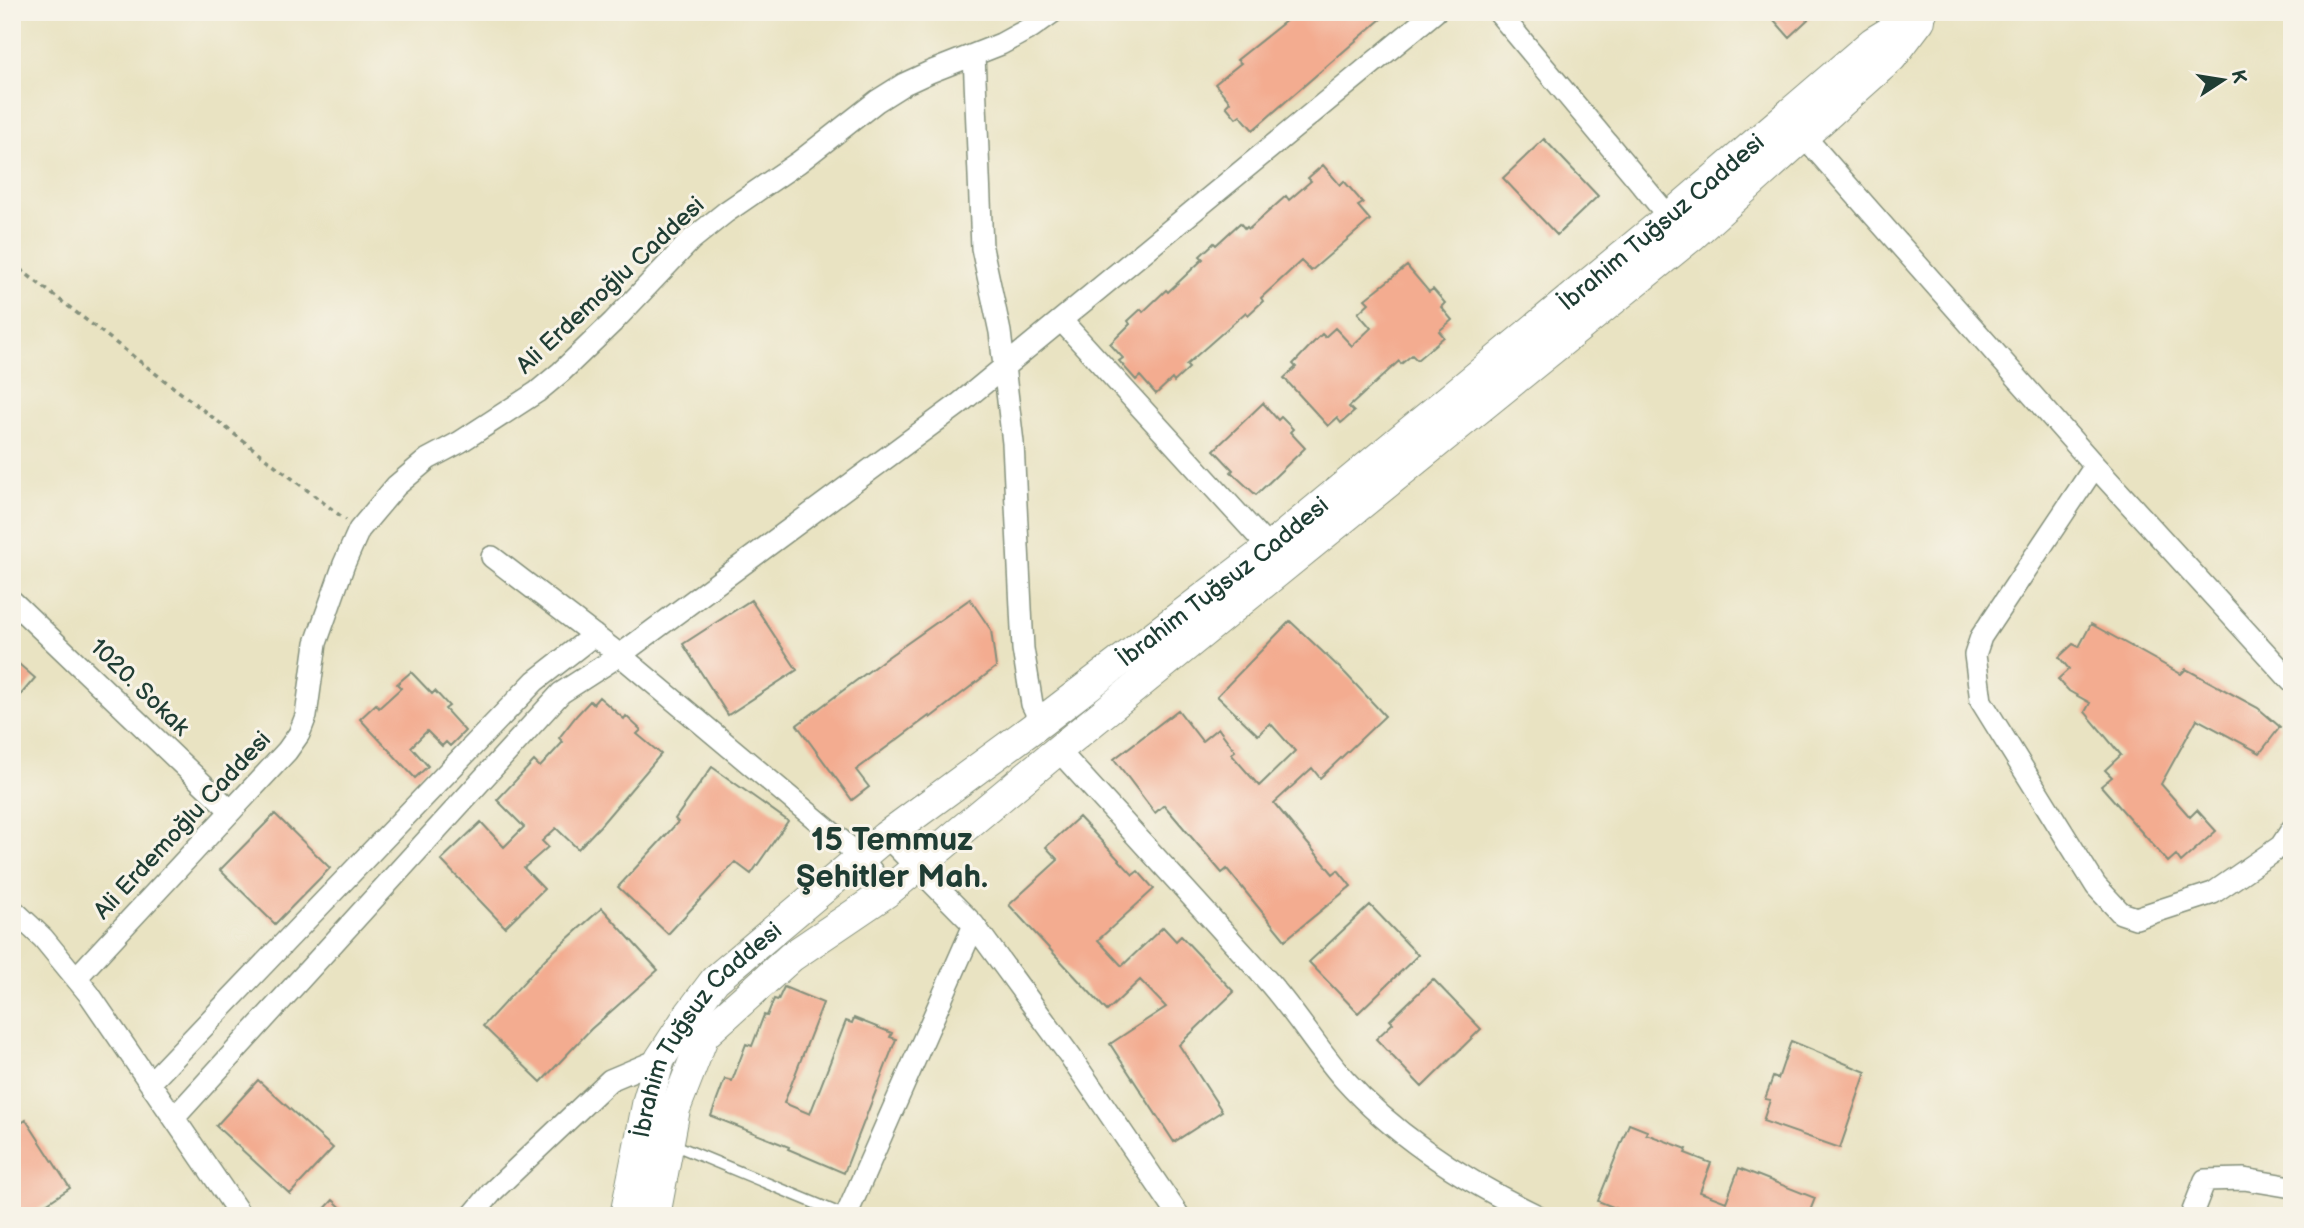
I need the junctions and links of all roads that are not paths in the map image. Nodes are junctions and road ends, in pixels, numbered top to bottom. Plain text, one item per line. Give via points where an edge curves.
1 (1053, 12) edge
2 (1435, 12) edge
3 (1498, 12) edge
4 (1924, 12) edge
5 (974, 55) junction
6 (1795, 127) junction
7 (1669, 217) junction
8 (1061, 320) junction
9 (1005, 366) junction
10 (2095, 466) junction
11 (1269, 548) junction
12 (492, 557) dead end
13 (12, 601) edge
14 (594, 635) junction
15 (620, 655) junction
16 (2292, 682) edge
17 (1041, 722) junction
18 (1058, 750) junction
19 (231, 811) junction
20 (2292, 829) edge
21 (886, 836) junction
22 (862, 858) junction
23 (916, 866) junction
24 (887, 892) junction
25 (12, 909) edge
26 (974, 925) junction
27 (76, 978) junction
28 (660, 1059) junction
29 (150, 1083) junction
30 (174, 1118) junction
31 (668, 1142) junction
32 (2292, 1187) edge
33 (241, 1216) edge
34 (472, 1216) edge
35 (625, 1216) edge
36 (655, 1216) edge
37 (846, 1216) edge
38 (1179, 1216) edge
39 (1538, 1216) edge
40 (2191, 1216) edge

1 - 5 street, Ali Erdemoğlu Caddesi via 1022,33
2 - 8 street
3 - 7 street
4 - 6 street, İbrahim Tuğsuz Caddesi via 1873,42
5 - 9 street via 982,248
5 - 19 street, Ali Erdemoğlu Caddesi via 912,80 877,101 718,219 537,392 428,459 396,486 359,530 329,603 316,643 306,716 299,734
6 - 7 street, İbrahim Tuğsuz Caddesi
6 - 10 street
6 - 18 street, İbrahim Tuğsuz Caddesi via 1692,236
7 - 11 street, İbrahim Tuğsuz Caddesi
8 - 9 street
8 - 11 street
9 - 15 street
9 - 17 street via 1023,649 1032,704
10 - 16 street
10 - 20 street via 1981,637 1975,655 1981,701 2096,886 2121,913 2136,918 2213,893 2281,846
11 - 17 street, İbrahim Tuğsuz Caddesi
12 - 14 street
13 - 19 street, 1020. Sokak
14 - 15 street
14 - 29 street via 535,681
15 - 22 street
15 - 30 street via 561,693
17 - 21 street, İbrahim Tuğsuz Caddesi
18 - 23 street, İbrahim Tuğsuz Caddesi
18 - 39 street via 1268,981 1344,1078 1374,1108 1465,1177
19 - 27 street, Ali Erdemoğlu Caddesi
21 - 22 street, İbrahim Tuğsuz Caddesi
21 - 23 street
22 - 24 street
22 - 28 street, İbrahim Tuğsuz Caddesi via 715,980
23 - 24 street, İbrahim Tuğsuz Caddesi
23 - 26 street
24 - 31 street, İbrahim Tuğsuz Caddesi via 791,957 705,1035 675,1109
25 - 27 street
26 - 37 street
26 - 38 street
27 - 29 street
28 - 34 street via 610,1080
28 - 35 street, İbrahim Tuğsuz Caddesi
29 - 30 street
30 - 33 street
31 - 36 street, İbrahim Tuğsuz Caddesi
31 - 37 lane
32 - 40 street via 2244,1179 2205,1180

